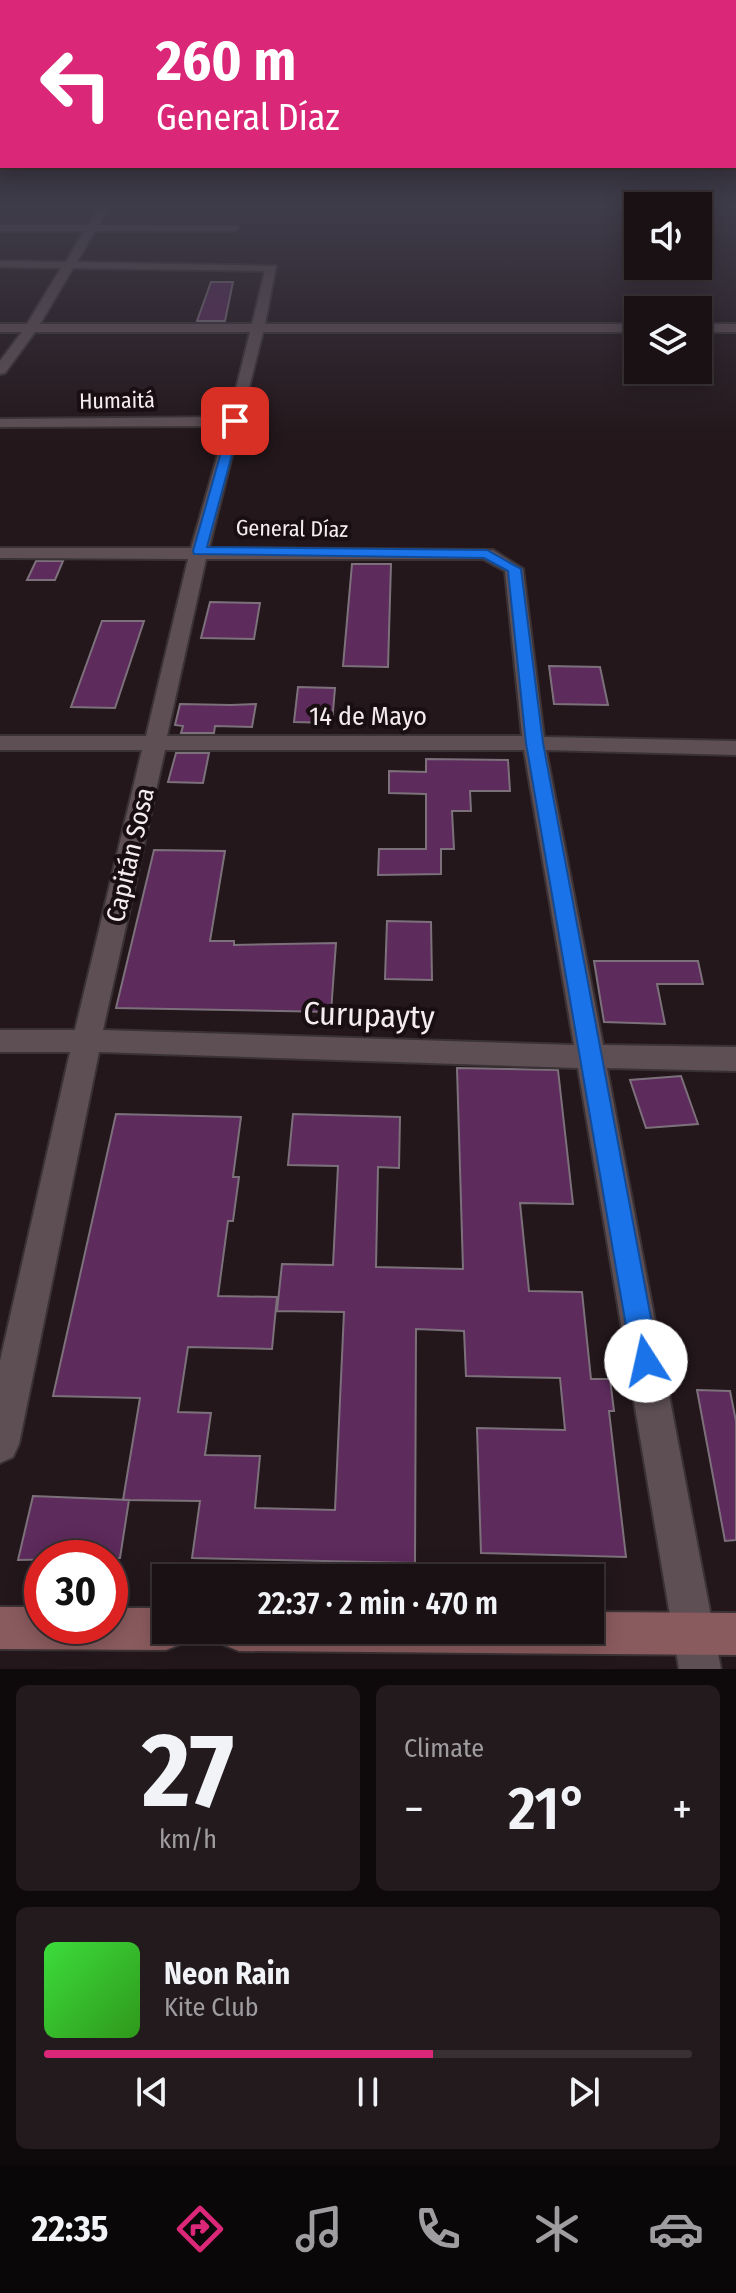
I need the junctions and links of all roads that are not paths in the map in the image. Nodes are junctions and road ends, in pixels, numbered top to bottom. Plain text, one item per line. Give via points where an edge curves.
1 (59, 282) edge
2 (268, 282) edge
3 (0, 328) edge
4 (31, 328) junction
5 (256, 328) junction
6 (624, 328) edge
7 (712, 328) edge
8 (736, 328) edge
9 (0, 370) edge
10 (235, 421) junction
11 (0, 423) edge
12 (199, 551) junction
13 (0, 553) edge
14 (0, 743) edge
15 (534, 743) junction
16 (156, 744) junction
17 (736, 748) edge
18 (87, 1040) junction
19 (0, 1041) edge
20 (592, 1059) junction
21 (736, 1059) edge
22 (0, 1444) edge
23 (0, 1628) edge
24 (152, 1629) edge
25 (736, 1634) edge
26 (530, 1644) edge
27 (697, 1652) edge

1 - 4 street
2 - 5 street, Capitán Sosa
3 - 4 street
4 - 5 street
4 - 9 street
5 - 6 street
5 - 10 street, Capitán Sosa
7 - 8 street
10 - 11 street, Humaitá
10 - 12 street, Capitán Sosa
12 - 13 street, General Díaz
12 - 15 street, General Díaz via 487,554 514,569
12 - 16 street, Capitán Sosa
14 - 16 street, 14 de Mayo
15 - 16 street, 14 de Mayo
15 - 17 street, 14 de Mayo
15 - 20 street
16 - 18 street, Capitán Sosa
18 - 19 street, Curupayty
18 - 20 street, Curupayty
18 - 22 street, Capitán Sosa
20 - 21 street, Curupayty
20 - 27 street
23 - 24 main road
25 - 27 main road
26 - 27 main road

